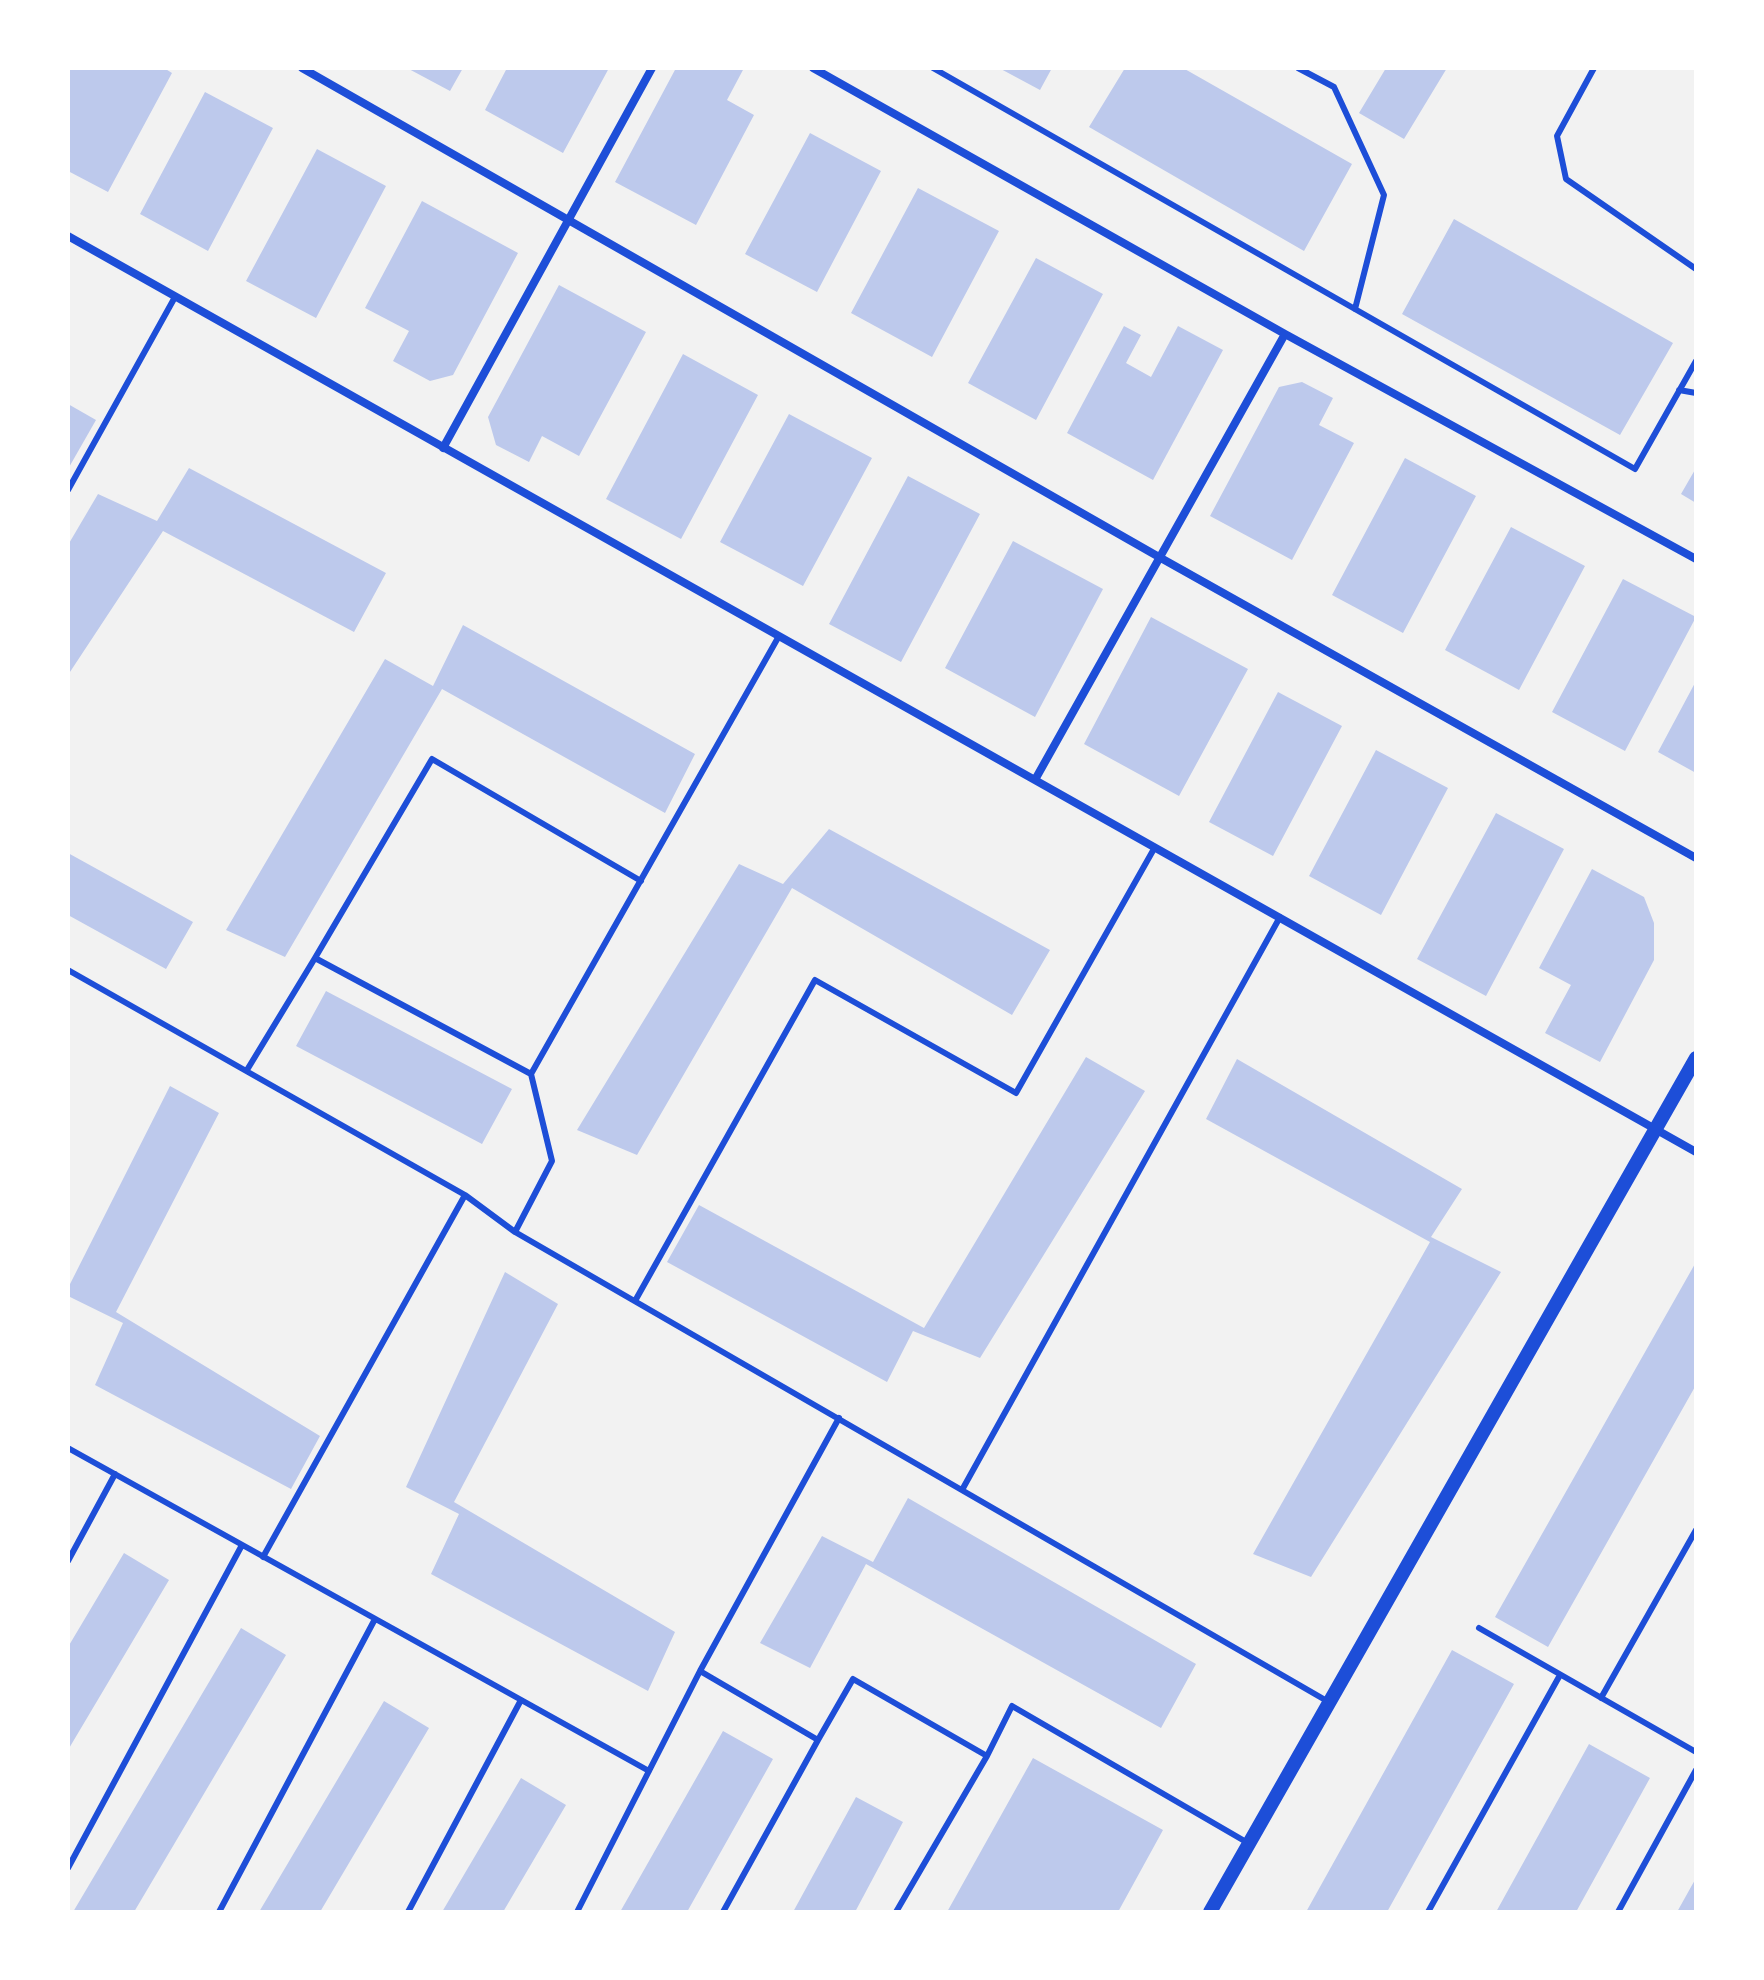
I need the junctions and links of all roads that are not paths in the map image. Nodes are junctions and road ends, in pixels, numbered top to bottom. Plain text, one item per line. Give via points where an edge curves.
1 (302, 68) edge
2 (652, 68) edge
3 (813, 68) edge
4 (933, 68) edge
5 (1298, 68) edge
6 (1594, 68) edge
7 (565, 220) junction
8 (68, 236) edge
9 (1696, 269) edge
10 (175, 297) junction
11 (1355, 309) junction
12 (1285, 334) junction
13 (1696, 361) edge
14 (1679, 390) junction
15 (1696, 393) edge
16 (443, 448) junction
17 (68, 490) edge
18 (1159, 557) junction
19 (1696, 559) edge
20 (779, 636) junction
21 (1036, 778) junction
22 (1155, 847) junction
23 (1696, 858) edge
24 (641, 881) junction
25 (1280, 917) junction
26 (315, 958) junction
27 (68, 970) edge
28 (1696, 1058) edge
29 (247, 1070) junction
30 (531, 1074) junction
31 (1656, 1130) junction
32 (1696, 1152) edge
33 (465, 1195) junction
34 (515, 1232) junction
35 (635, 1301) junction
36 (839, 1418) junction
37 (68, 1448) edge
38 (115, 1474) junction
39 (962, 1490) junction
40 (1696, 1530) edge
41 (242, 1545) junction
42 (263, 1557) junction
43 (68, 1561) edge
44 (375, 1619) junction
45 (1479, 1628) dead end
46 (700, 1671) junction
47 (1560, 1675) junction
48 (1601, 1698) junction
49 (521, 1700) junction
50 (1328, 1702) junction
51 (818, 1740) junction
52 (1696, 1752) edge
53 (987, 1756) junction
54 (1696, 1770) edge
55 (649, 1771) junction
56 (1249, 1843) junction
57 (68, 1868) edge
58 (219, 1912) edge
59 (408, 1912) edge
60 (577, 1912) edge
61 (723, 1912) edge
62 (896, 1912) edge
63 (1210, 1912) edge
64 (1428, 1912) edge
65 (1618, 1912) edge

1 - 7 street
2 - 7 street
3 - 12 street
4 - 11 lane
5 - 11 lane via 1334,87 1384,195
6 - 9 lane via 1557,136 1566,179
7 - 16 street
7 - 18 street
8 - 10 street
10 - 16 street
10 - 17 lane
11 - 14 lane via 1635,469
12 - 18 street
12 - 19 street
13 - 14 lane
14 - 15 lane
16 - 20 street
18 - 21 street
18 - 23 street
20 - 21 street
20 - 24 lane
21 - 22 street
22 - 25 street
22 - 35 lane via 1016,1093 815,980
24 - 26 lane via 432,759
24 - 30 lane
25 - 31 street
25 - 39 lane
26 - 29 lane
26 - 30 lane
27 - 29 lane
28 - 31 street
29 - 33 lane
30 - 34 lane via 552,1161
31 - 32 street
31 - 50 street
33 - 34 lane
33 - 42 lane
34 - 35 lane
35 - 36 lane
36 - 39 lane
36 - 46 lane
37 - 38 lane
38 - 41 lane
38 - 43 lane
39 - 50 lane
40 - 48 lane
41 - 42 lane
41 - 57 lane
42 - 44 lane
44 - 49 lane
44 - 58 lane
45 - 47 lane
46 - 51 lane
46 - 55 lane
47 - 48 lane
47 - 64 lane
48 - 52 lane
49 - 55 lane
49 - 59 lane
50 - 56 street
51 - 53 lane via 853,1679
51 - 61 lane
53 - 56 lane via 1012,1706
53 - 62 lane
54 - 65 lane
55 - 60 lane
56 - 63 street

